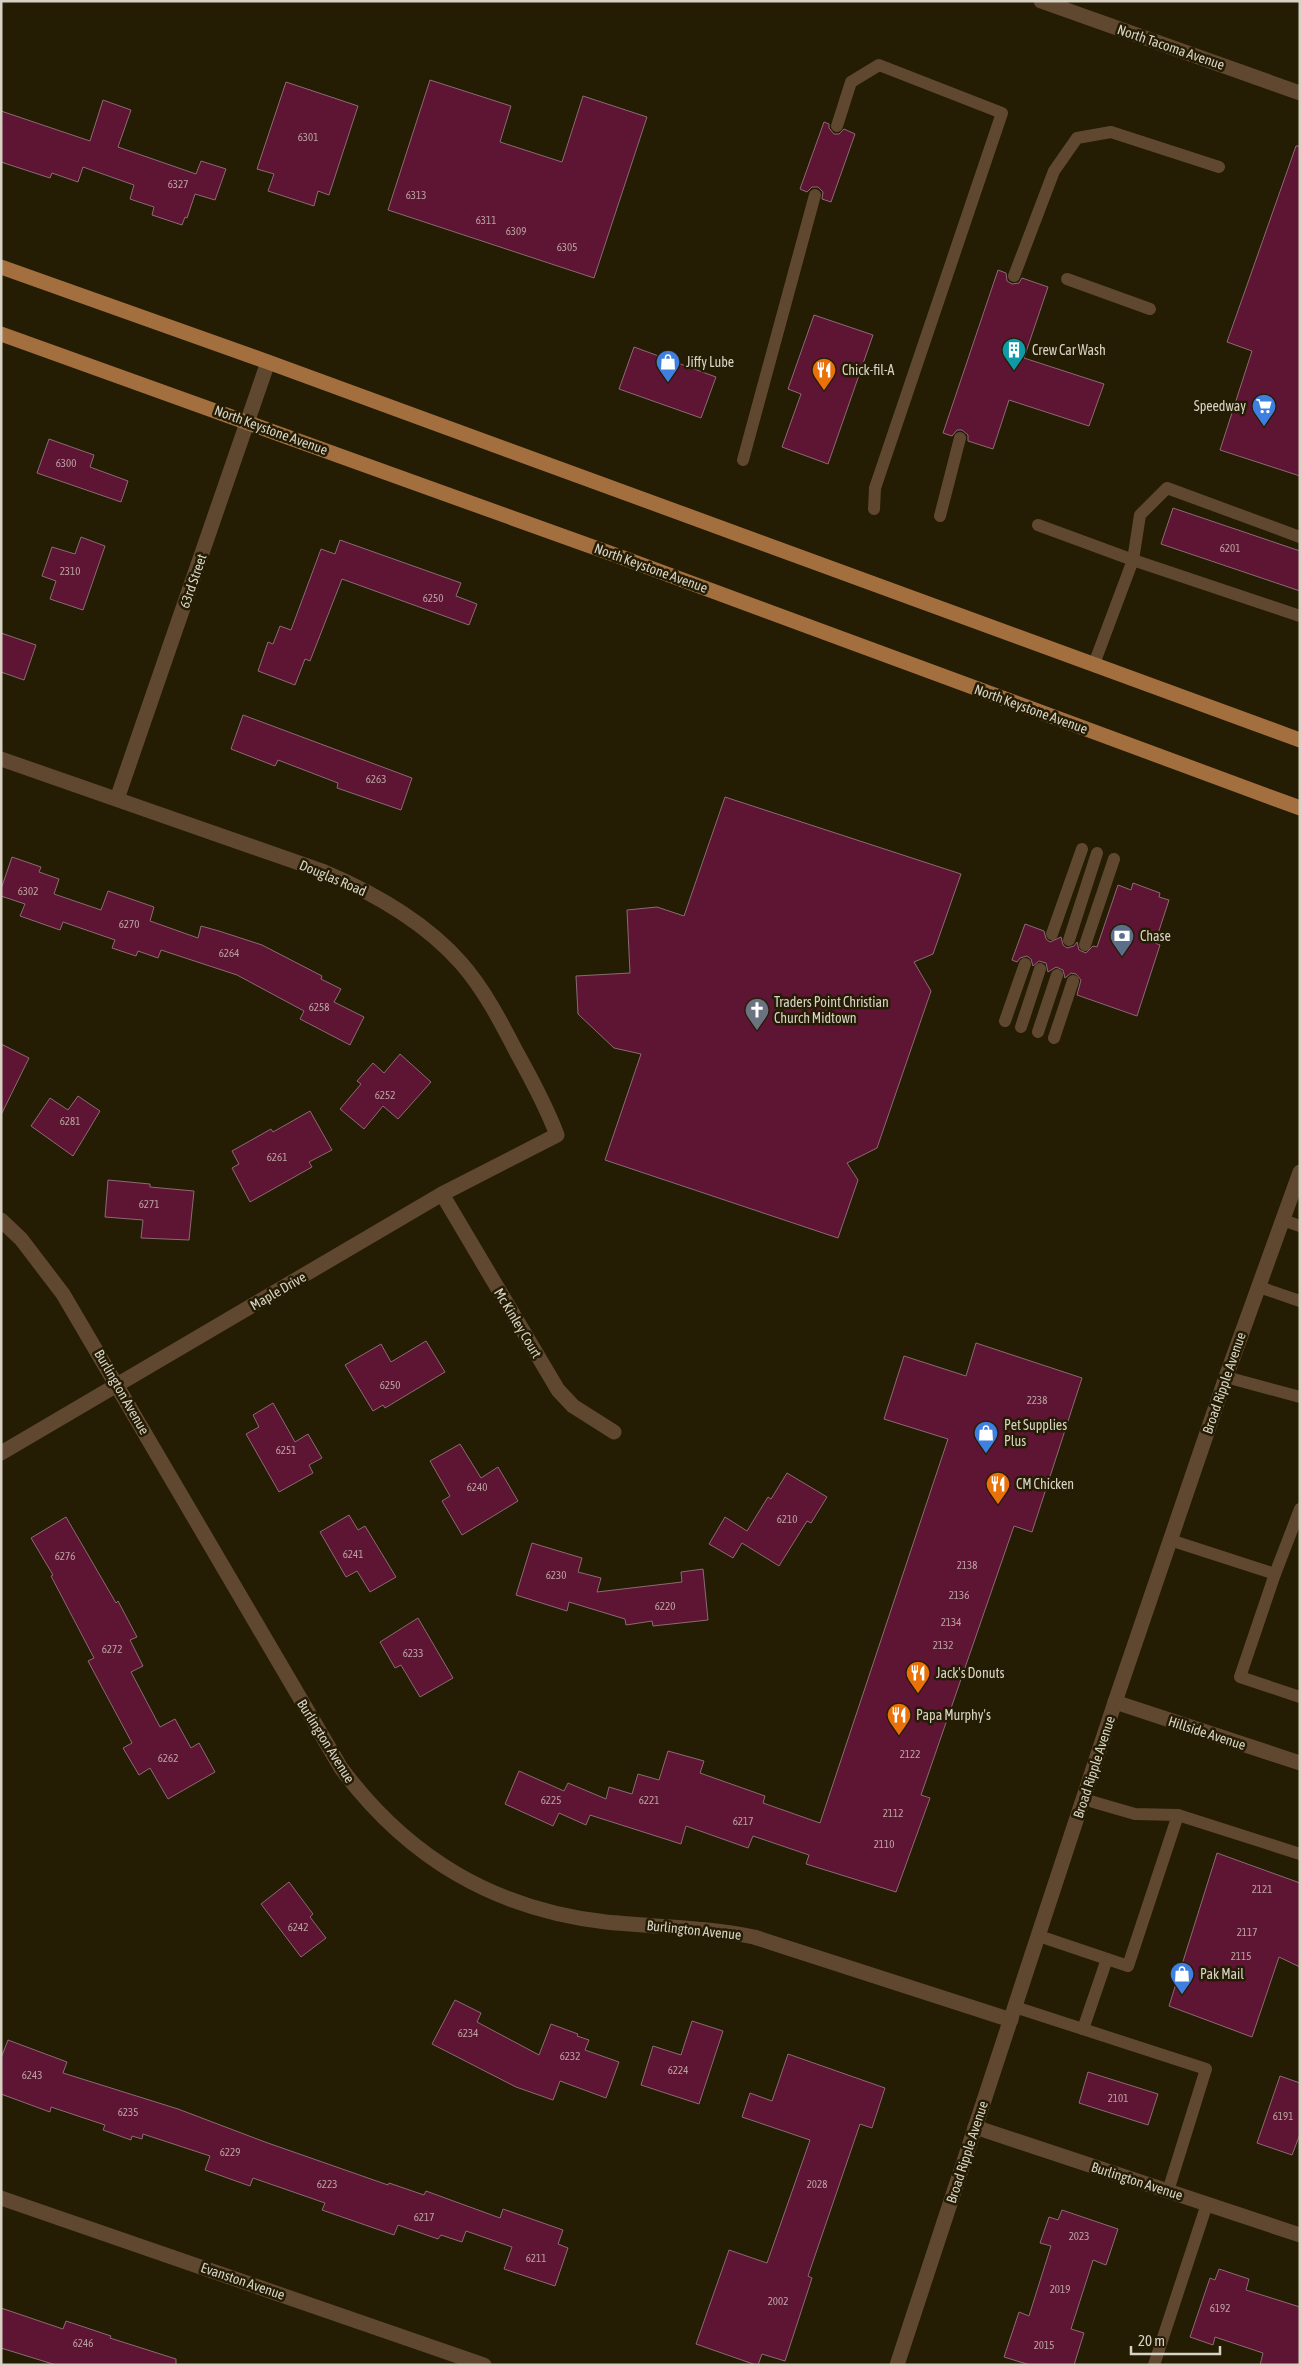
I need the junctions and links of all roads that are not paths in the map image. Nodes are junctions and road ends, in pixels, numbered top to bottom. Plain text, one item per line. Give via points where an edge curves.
1 (1041, 1) edge
2 (1300, 92) edge
3 (837, 126) dead end
4 (1219, 167) dead end
5 (815, 195) dead end
6 (1, 267) edge
7 (1014, 276) dead end
8 (1067, 279) dead end
9 (1150, 309) dead end
10 (1, 334) edge
11 (268, 362) junction
12 (248, 422) junction
13 (960, 438) dead end
14 (743, 460) dead end
15 (874, 509) dead end
16 (940, 516) dead end
17 (1038, 526) dead end
18 (1300, 537) edge
19 (1133, 560) junction
20 (1300, 616) edge
21 (1094, 664) junction
22 (1300, 740) edge
23 (1, 759) edge
24 (117, 799) junction
25 (1300, 808) edge
26 (1082, 849) dead end
27 (1097, 853) dead end
28 (1114, 859) dead end
29 (1052, 934) dead end
30 (1069, 940) dead end
31 (1085, 945) dead end
32 (1025, 964) dead end
33 (1040, 969) dead end
34 (1057, 976) dead end
35 (1073, 981) dead end
36 (1005, 1021) dead end
37 (1021, 1027) dead end
38 (1038, 1032) dead end
39 (1054, 1038) dead end
40 (557, 1135) joint
41 (1300, 1172) edge
42 (442, 1194) junction
43 (1, 1220) edge
44 (1283, 1220) junction
45 (1300, 1226) edge
46 (1259, 1287) junction
47 (1300, 1301) edge
48 (1226, 1377) junction
49 (118, 1385) junction
50 (1300, 1397) edge
51 (614, 1432) dead end
52 (1, 1453) edge
53 (1300, 1509) edge
54 (1170, 1540) junction
55 (1275, 1574) junction
56 (1300, 1697) edge
57 (1115, 1702) junction
58 (1300, 1763) edge
59 (1083, 1799) junction
60 (1178, 1815) junction
61 (1300, 1854) edge
62 (1038, 1936) junction
63 (1108, 1959) junction
64 (1013, 2014) junction
65 (1083, 2029) junction
66 (975, 2127) junction
67 (1168, 2191) junction
68 (1, 2198) edge
69 (1207, 2204) junction
70 (1300, 2235) edge
71 (484, 2365) edge
72 (897, 2365) edge
73 (1154, 2365) edge

1 - 2 street, North Tacoma Avenue
3 - 15 lane via 851,82 879,65 1002,113 874,488
4 - 7 lane via 1111,132 1077,138 1054,171
5 - 14 lane
6 - 11 main road
8 - 9 lane
10 - 12 main road, North Keystone Avenue
11 - 12 street, 63rd Street
11 - 21 main road
12 - 24 street, 63rd Street
12 - 25 main road, North Keystone Avenue
13 - 16 lane
17 - 19 lane
18 - 19 lane via 1167,488 1140,515
19 - 20 lane
19 - 21 lane
21 - 22 main road
23 - 24 street, Douglas Road
24 - 40 street, Douglas Road via 322,871 372,895 418,925 461,963 480,989 548,1108
26 - 29 lane
27 - 30 lane
28 - 31 lane
32 - 36 lane
33 - 37 lane
34 - 38 lane
35 - 39 lane
40 - 42 street, Maple Drive
41 - 44 street, Broad Ripple Avenue
42 - 49 street, Maple Drive
42 - 51 street, Mc Kinley Court via 558,1390 573,1406
43 - 49 street, Burlington Avenue via 22,1239 48,1271
44 - 45 lane
44 - 46 street, Broad Ripple Avenue
46 - 47 lane
46 - 48 street, Broad Ripple Avenue
48 - 50 lane
48 - 54 street, Broad Ripple Avenue
49 - 52 street, Maple Drive
49 - 64 street, Burlington Avenue via 341,1768 375,1811 439,1864 486,1890 551,1913 754,1937
53 - 55 lane
54 - 55 lane
54 - 57 street, Broad Ripple Avenue
55 - 56 lane via 1240,1677
57 - 58 street, Hillside Avenue
57 - 59 street, Broad Ripple Avenue
59 - 60 lane via 1135,1814
59 - 62 street, Broad Ripple Avenue
60 - 61 lane
60 - 63 lane via 1128,1966
62 - 63 lane
62 - 64 street, Broad Ripple Avenue
63 - 65 lane
64 - 65 lane
64 - 66 street, Broad Ripple Avenue
65 - 67 lane via 1206,2068
66 - 67 street, Burlington Avenue
66 - 72 street, Broad Ripple Avenue
67 - 69 street, Burlington Avenue
68 - 71 street, Evanston Avenue
69 - 70 street, Burlington Avenue
69 - 73 lane

